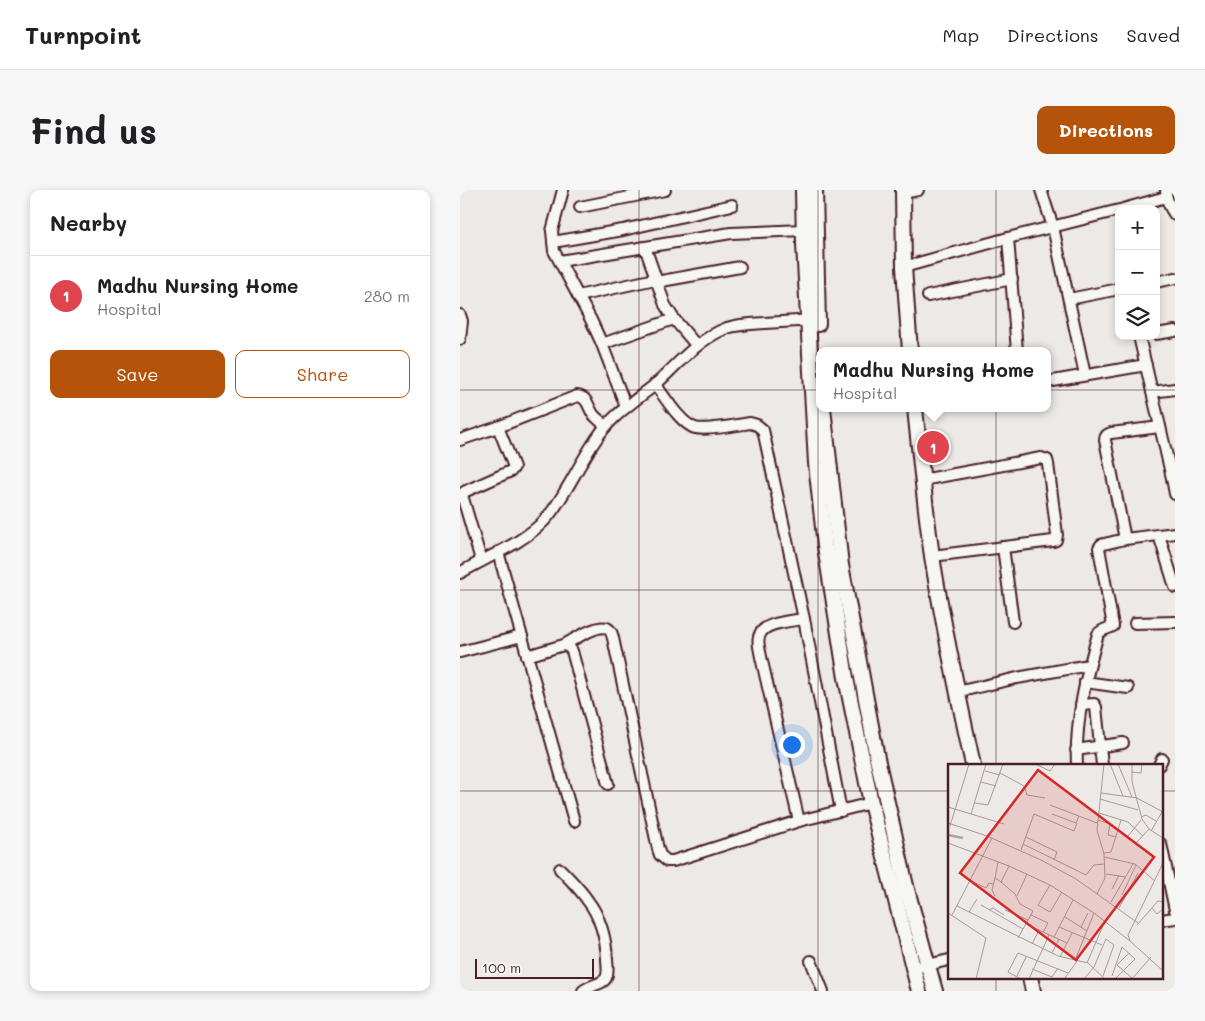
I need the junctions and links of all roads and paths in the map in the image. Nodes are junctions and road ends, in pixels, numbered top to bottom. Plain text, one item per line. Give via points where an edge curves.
1 (564, 190) edge
2 (665, 190) edge
3 (803, 190) edge
4 (815, 190) edge
5 (918, 190) edge
6 (1041, 190) edge
7 (903, 192) edge
8 (1166, 194) edge
9 (732, 205) dead end
10 (1134, 205) edge
11 (580, 207) dead end
12 (1115, 211) edge
13 (1175, 215) edge
14 (1053, 227) junction
15 (804, 230) junction
16 (1008, 238) junction
17 (552, 242) junction
18 (644, 247) junction
19 (560, 261) junction
20 (740, 267) dead end
21 (904, 268) junction
22 (1175, 278) edge
23 (1012, 279) junction
24 (656, 280) junction
25 (1160, 281) edge
26 (1115, 290) edge
27 (578, 296) junction
28 (928, 296) dead end
29 (1069, 299) junction
30 (460, 315) edge
31 (674, 319) junction
32 (813, 320) junction
33 (1175, 330) edge
34 (1160, 333) edge
35 (460, 339) edge
36 (1142, 340) edge
37 (602, 344) junction
38 (697, 346) junction
39 (817, 347) edge
40 (910, 347) edge
41 (1017, 347) edge
42 (1146, 366) junction
43 (1085, 375) junction
44 (1051, 381) edge
45 (656, 384) junction
46 (1175, 389) edge
47 (1152, 392) junction
48 (626, 407) junction
49 (823, 412) edge
50 (915, 412) edge
51 (498, 426) junction
52 (606, 426) junction
53 (1160, 427) junction
54 (460, 440) edge
55 (1171, 454) edge
56 (922, 480) junction
57 (1175, 494) edge
58 (1175, 533) edge
59 (1159, 535) junction
60 (1125, 539) junction
61 (1003, 547) junction
62 (498, 552) junction
63 (932, 556) junction
64 (482, 560) junction
65 (460, 573) edge
66 (1175, 588) edge
67 (804, 619) junction
68 (1013, 622) dead end
69 (1175, 622) edge
70 (1135, 623) dead end
71 (522, 636) junction
72 (564, 645) junction
73 (460, 652) edge
74 (527, 656) junction
75 (1090, 665) junction
76 (1085, 682) junction
77 (1128, 688) dead end
78 (957, 692) junction
79 (1081, 705) junction
80 (1123, 743) dead end
81 (1100, 747) junction
82 (1076, 750) junction
83 (973, 764) edge
84 (1077, 764) edge
85 (1102, 764) edge
86 (608, 784) dead end
87 (871, 802) junction
88 (841, 811) junction
89 (574, 821) dead end
90 (799, 821) junction
91 (1162, 848) edge
92 (560, 869) dead end
93 (1175, 910) edge
94 (1175, 918) edge
95 (1162, 920) edge
96 (948, 960) edge
97 (811, 961) dead end
98 (929, 965) junction
99 (914, 968) junction
100 (1030, 978) edge
101 (583, 991) edge
102 (822, 991) edge
103 (919, 991) edge
104 (935, 991) edge
105 (1033, 991) edge

1 - 17 street
2 - 11 street
3 - 15 main road
4 - 32 main road
5 - 7 street
6 - 14 street
7 - 21 main road
8 - 10 street
8 - 13 street
9 - 17 street via 623,230
12 - 14 street
14 - 16 street
14 - 29 street
15 - 18 street via 731,233
15 - 32 main road
16 - 21 street
16 - 23 street
17 - 19 street
18 - 19 street
18 - 24 street
19 - 27 street
20 - 24 street
21 - 40 main road
22 - 25 street
23 - 28 street
23 - 41 street
24 - 27 street
24 - 31 street
26 - 29 street
27 - 37 street
29 - 43 street
30 - 35 street
31 - 37 street
31 - 38 street
32 - 38 street via 742,324 712,335
32 - 39 main road
32 - 87 main road via 816,463 825,546 846,678
33 - 34 street
36 - 42 street
37 - 48 street
38 - 45 street
42 - 43 street
42 - 47 street
43 - 44 street
45 - 48 street
45 - 67 street via 689,425 706,428 750,423 763,430
46 - 47 street
47 - 53 street
48 - 52 street
49 - 98 main road via 841,565 877,758 906,886
50 - 56 main road
51 - 52 street via 578,396 585,399 595,416
51 - 54 street
51 - 64 street via 514,467 462,495
52 - 62 street via 544,522
53 - 55 street
53 - 60 street via 1111,433 1105,437
55 - 57 street
56 - 61 street via 1044,458 1048,464 1056,540
56 - 63 main road
58 - 59 street
59 - 60 street
59 - 66 street
60 - 75 street via 1099,548 1113,626 1098,634
61 - 63 street
61 - 68 street
62 - 64 street
62 - 71 street
63 - 78 main road
64 - 65 street
67 - 88 street
67 - 90 street via 764,628 758,645
69 - 70 street
71 - 73 street
71 - 74 street
72 - 74 street
72 - 86 street via 572,651
72 - 90 street via 593,630 607,628 611,631 662,858 673,861
74 - 89 street
75 - 76 street
75 - 78 street
76 - 77 street
76 - 79 street
78 - 83 main road
79 - 81 street via 1094,704 1096,707
79 - 82 street
80 - 81 street
81 - 82 street
81 - 85 street
82 - 84 street
87 - 88 street
87 - 99 main road
88 - 90 street
91 - 93 street
92 - 101 street via 595,911 607,956 604,981
94 - 95 street
96 - 98 street
97 - 102 street
98 - 99 street
98 - 104 main road
99 - 103 main road
100 - 105 main road

